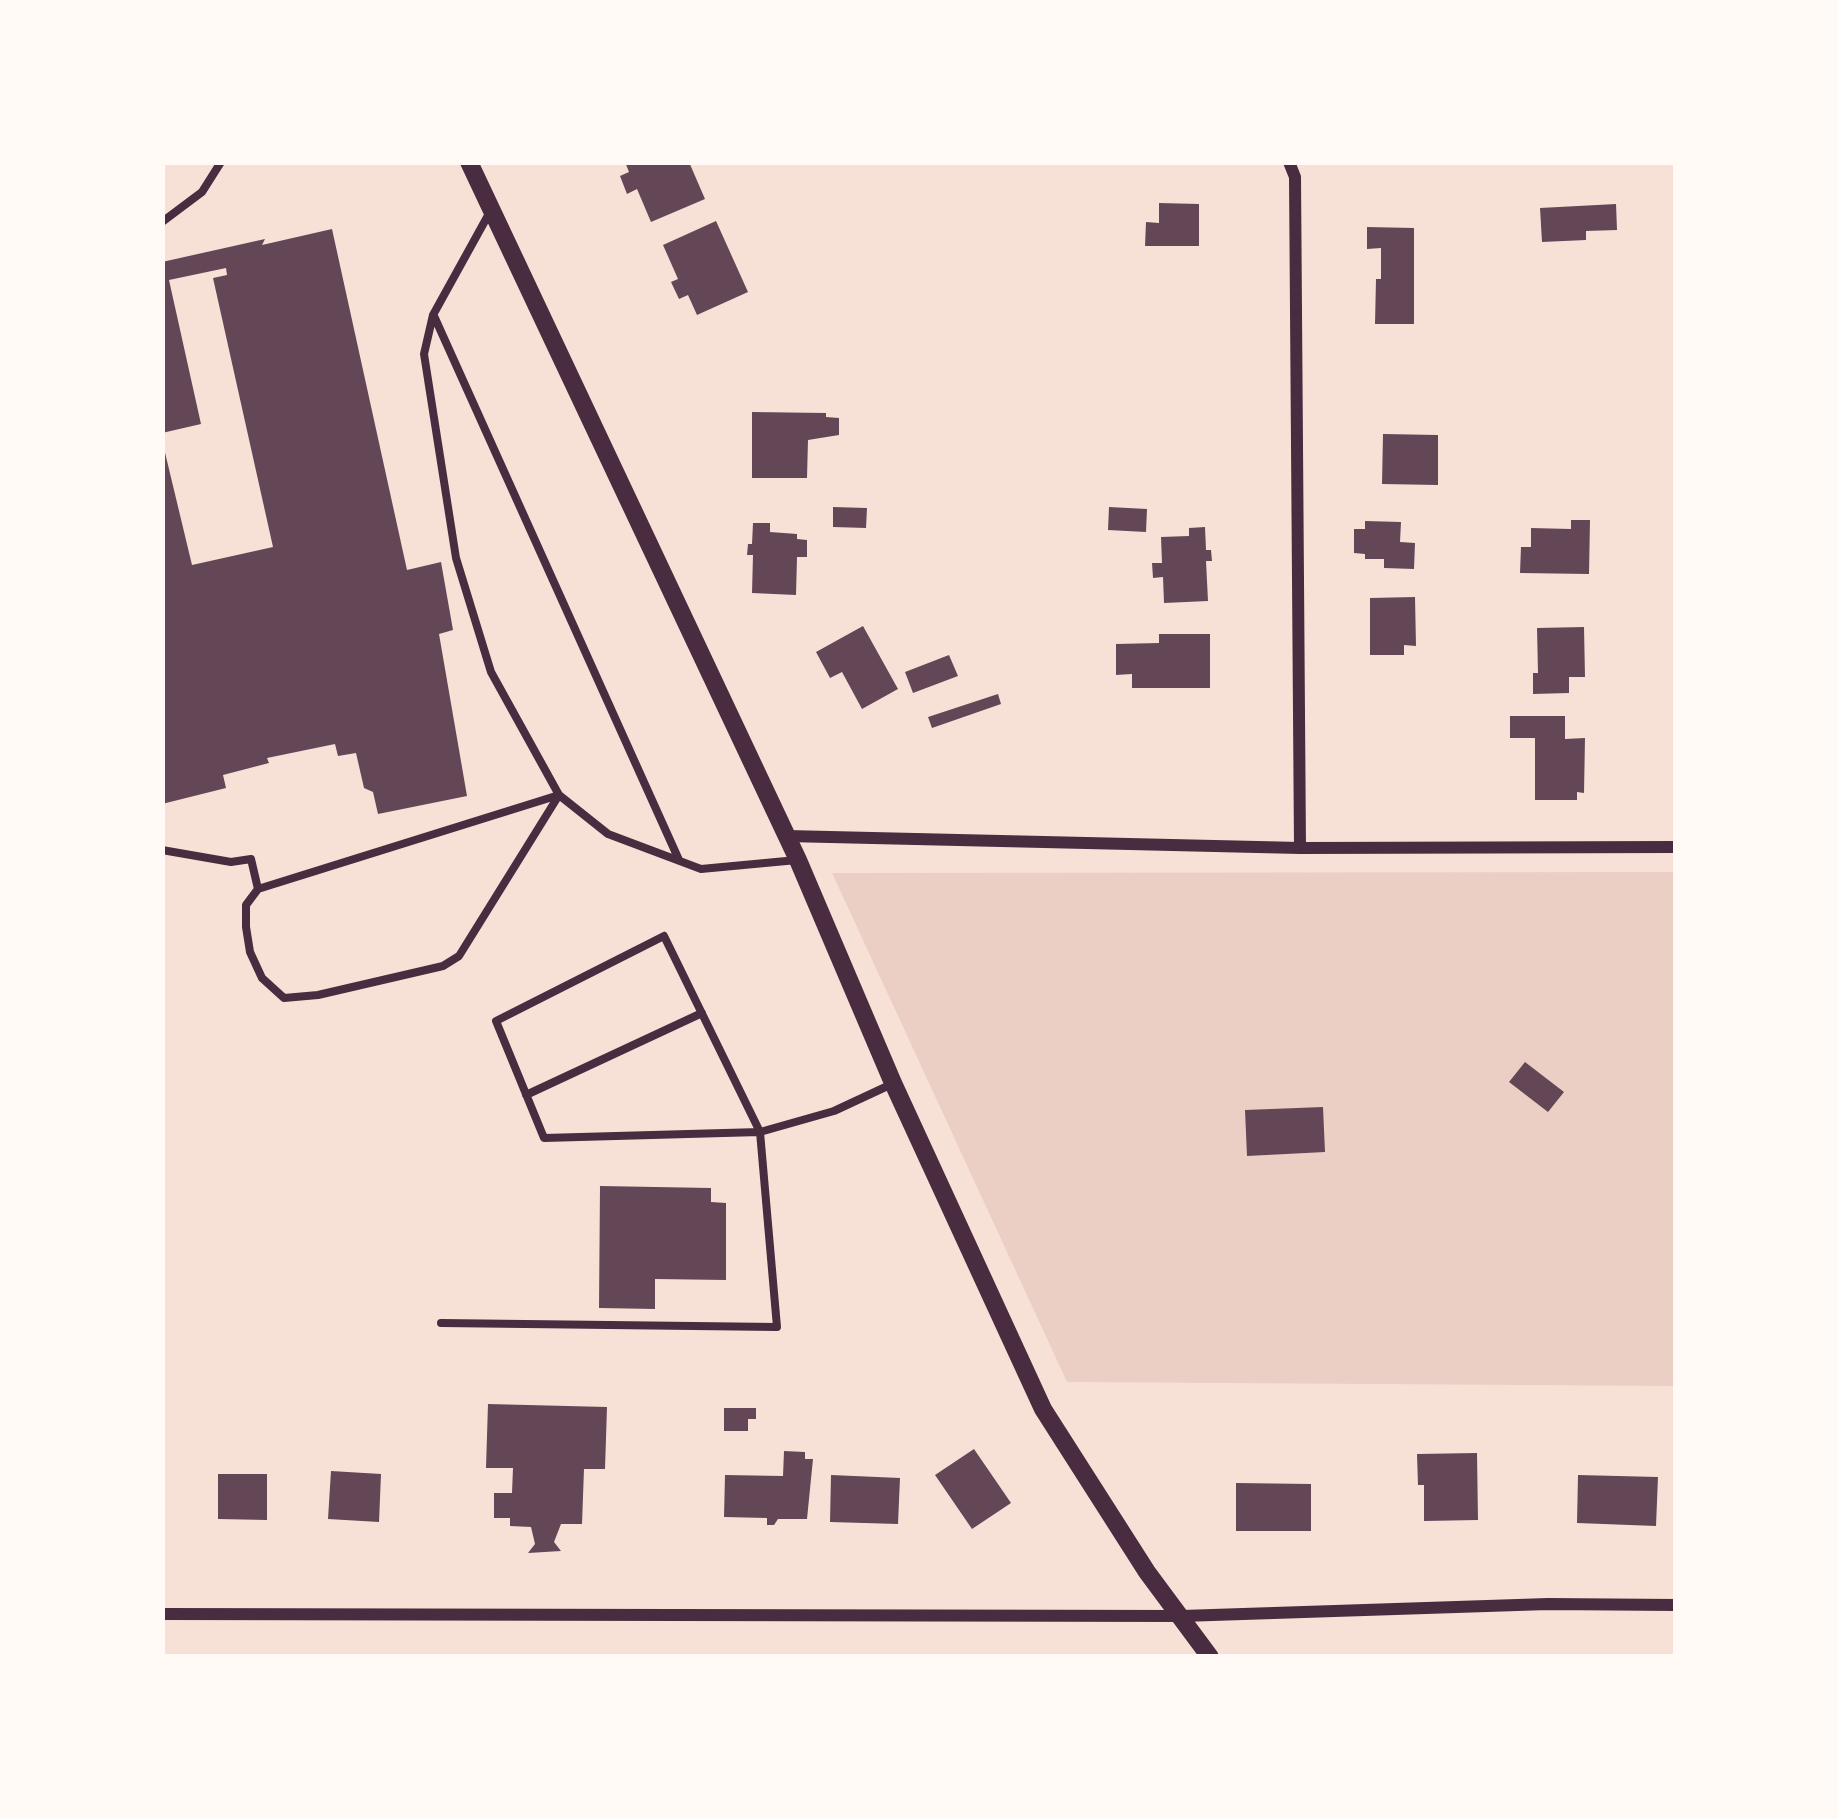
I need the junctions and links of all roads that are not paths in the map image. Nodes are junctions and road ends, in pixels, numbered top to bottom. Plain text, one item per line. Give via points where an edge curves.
1 (221, 162) edge
2 (469, 162) edge
3 (1289, 162) edge
4 (491, 209) junction
5 (162, 222) edge
6 (433, 315) junction
7 (559, 795) junction
8 (787, 836) junction
9 (1676, 847) edge
10 (1300, 848) junction
11 (162, 850) edge
12 (798, 860) junction
13 (680, 862) junction
14 (258, 889) junction
15 (702, 1013) junction
16 (893, 1083) junction
17 (526, 1096) junction
18 (760, 1132) junction
19 (440, 1323) dead end
20 (1676, 1605) edge
21 (162, 1614) edge
22 (1182, 1616) junction
23 (1210, 1657) edge

1 - 5 lane via 202,192
2 - 4 street
3 - 10 street
4 - 6 lane
4 - 8 street
6 - 7 lane via 424,354 456,558 491,672
6 - 13 lane
7 - 13 lane via 608,834
7 - 14 lane
7 - 14 lane via 459,956 443,966 284,998 250,952 246,905
8 - 10 street
8 - 12 street
9 - 10 street
11 - 14 lane via 251,859
12 - 13 lane via 700,869
12 - 16 street
15 - 17 lane
15 - 17 lane via 664,936 496,1021
15 - 18 lane
16 - 18 lane
16 - 22 street via 1043,1409
17 - 18 lane via 544,1138
18 - 19 lane via 777,1327
20 - 22 street
21 - 22 street
22 - 23 street

